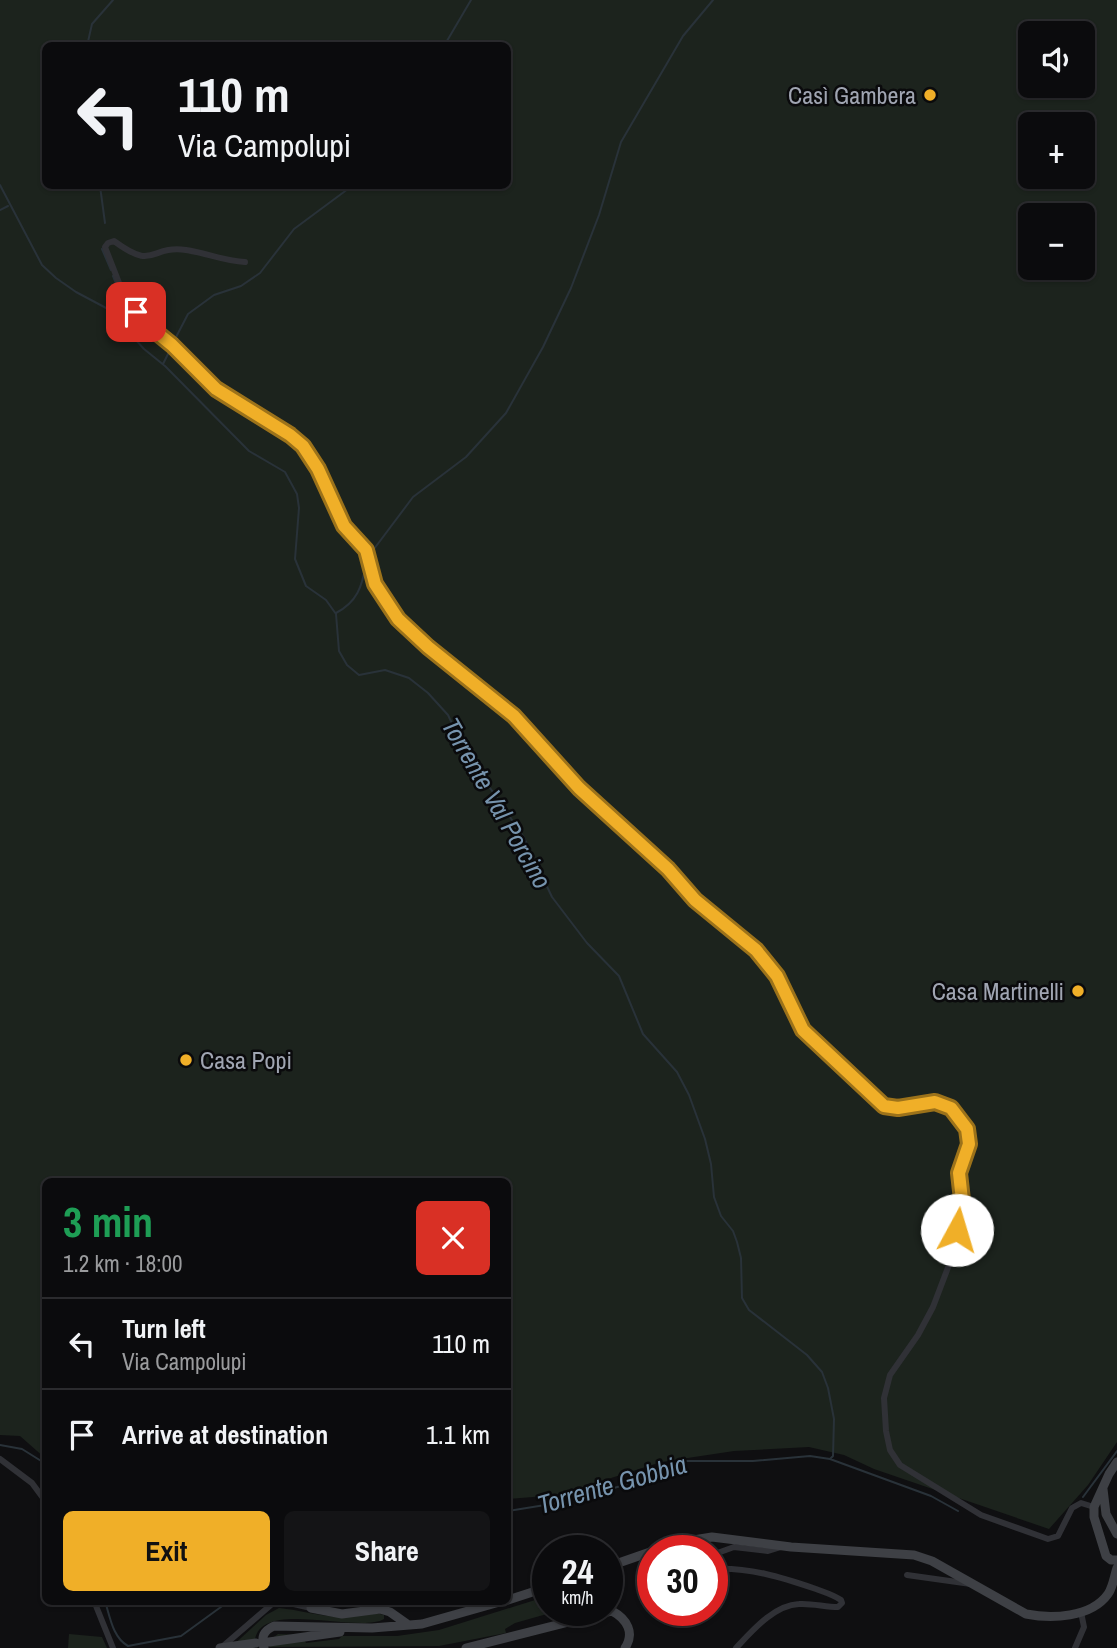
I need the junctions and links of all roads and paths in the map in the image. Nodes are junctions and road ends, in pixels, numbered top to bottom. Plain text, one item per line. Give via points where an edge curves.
1 (245, 262) dead end
2 (0, 1459) edge
3 (1117, 1462) edge
4 (1103, 1489) junction
5 (42, 1497) edge
6 (1094, 1507) junction
7 (1109, 1522) junction
8 (1117, 1536) edge
9 (728, 1539) edge
10 (782, 1546) junction
11 (1105, 1546) junction
12 (728, 1548) edge
13 (1115, 1564) edge
14 (728, 1568) edge
15 (907, 1575) dead end
16 (973, 1584) junction
17 (532, 1592) edge
18 (511, 1599) edge
19 (96, 1605) edge
20 (271, 1605) edge
21 (298, 1605) edge
22 (491, 1605) edge
23 (311, 1608) joint
24 (390, 1612) junction
25 (1081, 1612) junction
26 (408, 1625) junction
27 (390, 1626) junction
28 (374, 1628) junction
29 (263, 1644) edge
30 (113, 1648) edge
31 (220, 1648) edge
32 (466, 1648) edge
33 (625, 1648) edge
34 (736, 1648) edge
35 (1075, 1648) edge

1 - 6 street via 184,250 137,256 112,241 104,247 123,293 145,323 216,389 303,446 344,526 366,550 375,584 398,619 514,716 586,795 668,869 695,900 769,963 803,1030 884,1106 935,1102 951,1108 960,1118 969,1144 959,1173 963,1209 952,1257 933,1307 890,1375 884,1398 890,1450 900,1465 963,1505 1048,1539 1058,1536 1072,1508 1081,1503
2 - 5 street
3 - 4 main road
4 - 6 main road
4 - 7 main road
6 - 7 main road
6 - 11 main road
7 - 8 main road
8 - 11 main road
9 - 10 main road
10 - 12 street via 768,1551
10 - 16 main road via 914,1555
11 - 13 main road
13 - 25 main road via 1107,1596
14 - 34 street via 793,1581 842,1603 838,1607 794,1605 764,1620
15 - 16 street
16 - 25 main road via 1026,1614 1041,1617
17 - 18 main road
19 - 30 street
20 - 31 street
21 - 23 street
22 - 26 main road
23 - 24 main road via 342,1614 376,1608
24 - 26 main road
24 - 27 main road
25 - 35 street via 1084,1627
26 - 27 main road
27 - 28 main road
28 - 29 main road
28 - 29 main road via 274,1626 265,1632
29 - 31 main road
32 - 33 main road via 612,1611 629,1629 631,1637

